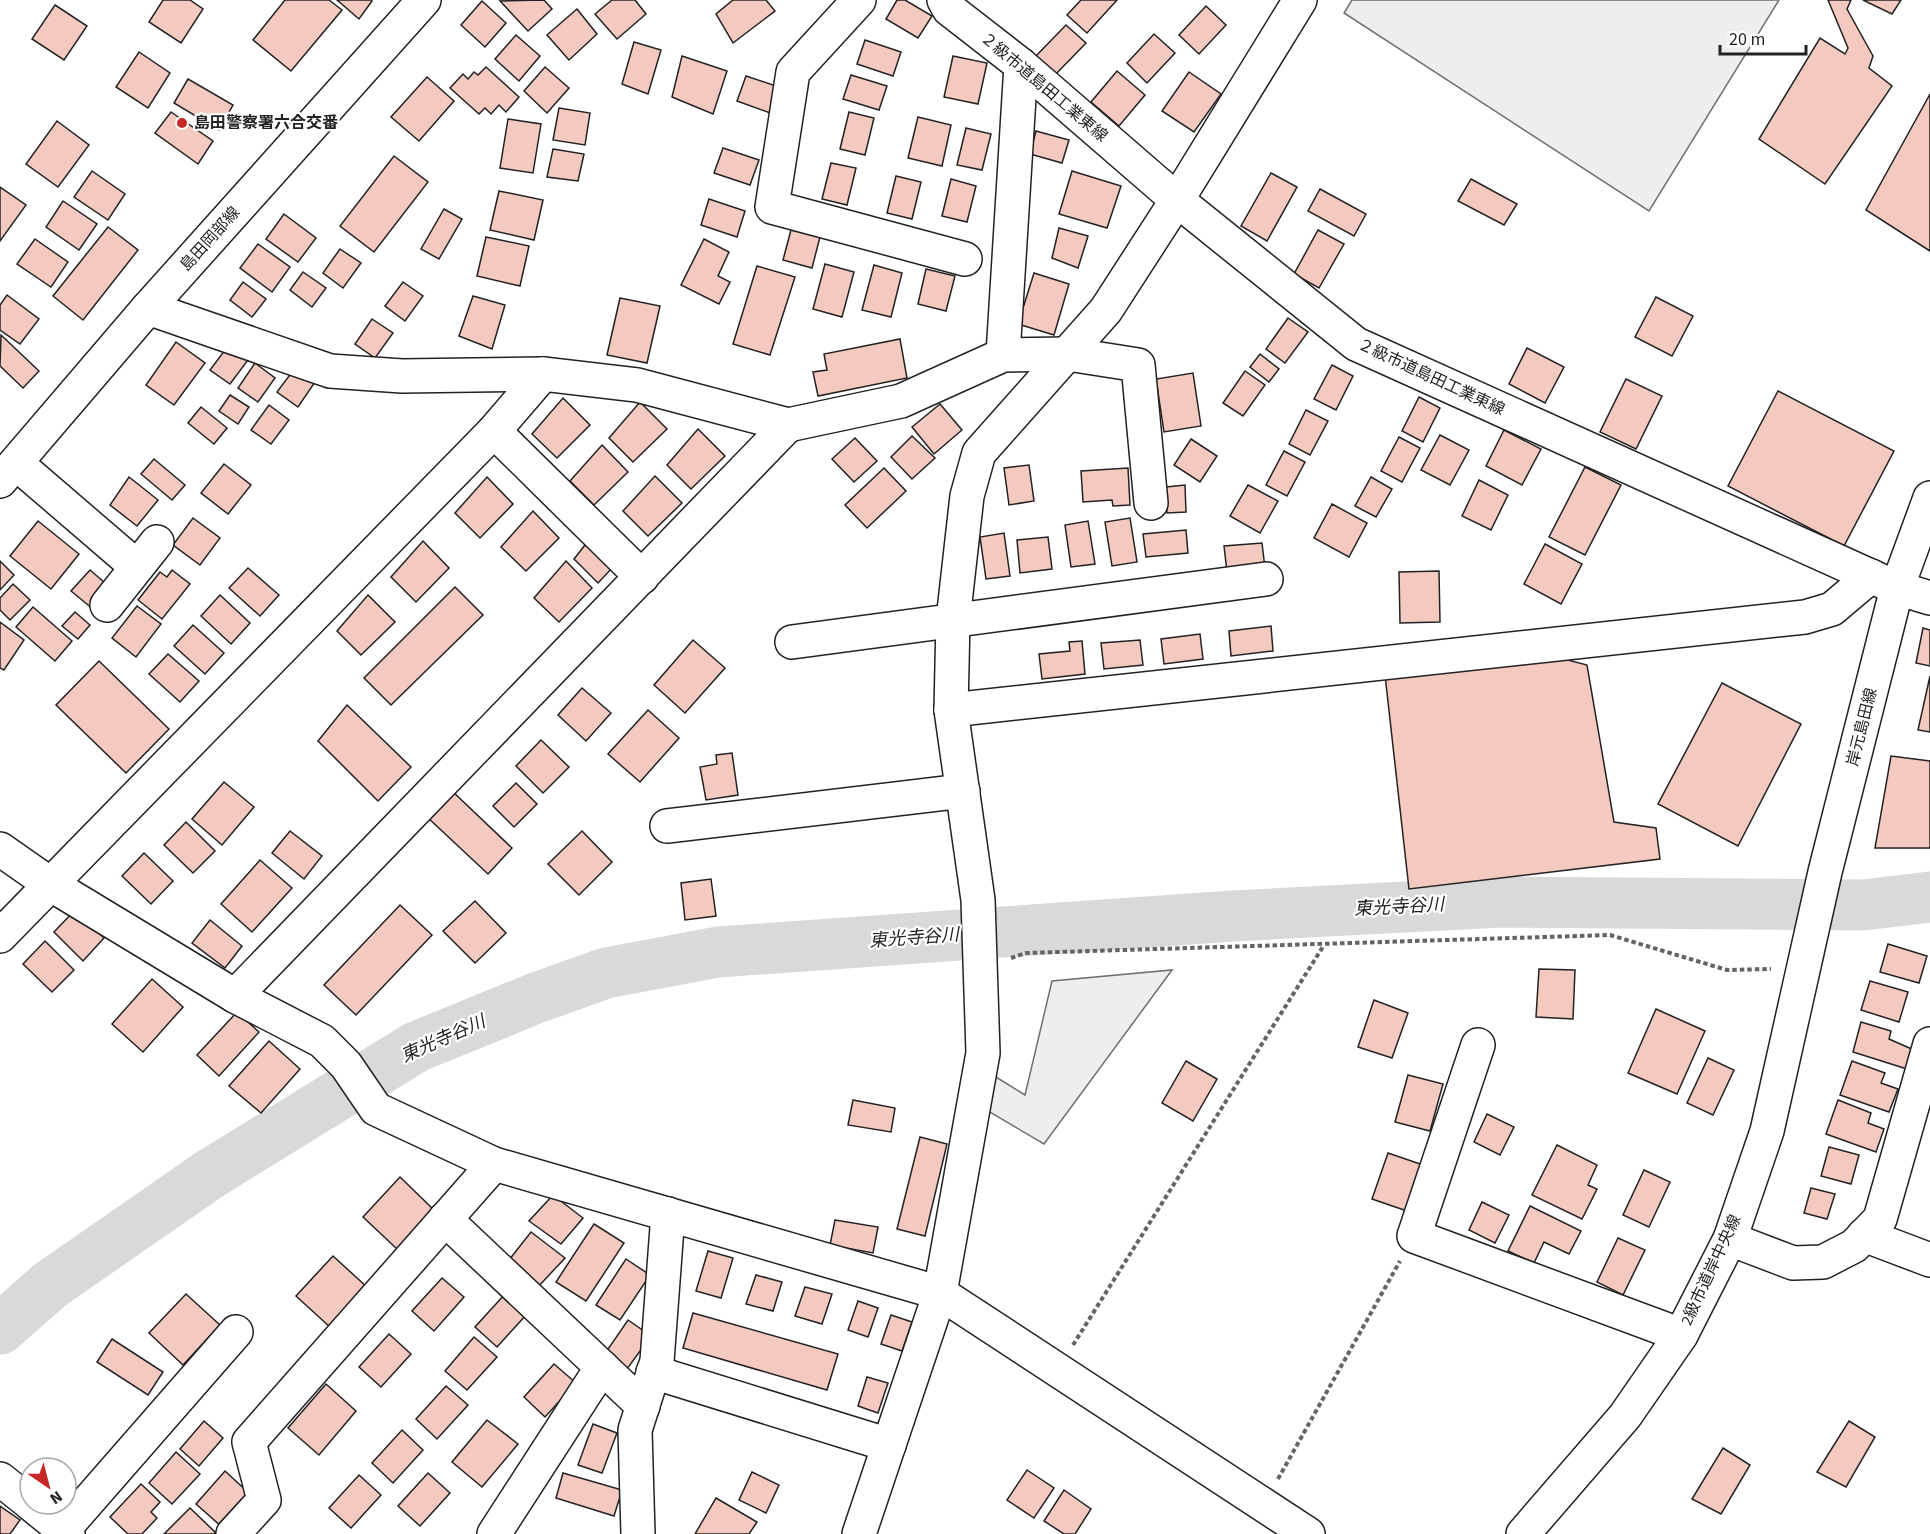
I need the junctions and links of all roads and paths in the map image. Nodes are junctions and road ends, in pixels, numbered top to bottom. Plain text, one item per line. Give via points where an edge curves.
1 (424, 0) edge
2 (859, 0) edge
3 (1299, 0) edge
4 (955, 5) edge
5 (1021, 65) junction
6 (1177, 200) junction
7 (964, 259) dead end
8 (148, 308) junction
9 (1068, 354) junction
10 (1003, 355) junction
11 (543, 374) junction
12 (788, 425) junction
13 (494, 431) junction
14 (8, 472) edge
15 (1930, 498) edge
16 (1151, 503) dead end
17 (642, 577) junction
18 (1266, 579) dead end
19 (1884, 582) junction
20 (1930, 598) edge
21 (107, 605) dead end
22 (953, 620) junction
23 (792, 642) dead end
24 (951, 710) junction
25 (963, 791) junction
26 (667, 826) dead end
27 (0, 849) edge
28 (50, 884) junction
29 (0, 936) edge
30 (1324, 944) junction
31 (1806, 963) junction
32 (982, 966) junction
33 (236, 996) junction
34 (1930, 1044) edge
35 (1478, 1045) dead end
36 (494, 1164) junction
37 (668, 1214) junction
38 (445, 1219) junction
39 (1864, 1235) junction
40 (1414, 1236) junction
41 (1730, 1239) junction
42 (1930, 1260) edge
43 (940, 1293) junction
44 (236, 1332) dead end
45 (1681, 1335) junction
46 (602, 1368) junction
47 (1058, 1370) junction
48 (653, 1371) junction
49 (643, 1406) junction
50 (889, 1445) junction
51 (0, 1479) edge
52 (18, 1494) edge
53 (1263, 1505) junction
54 (46, 1516) edge
55 (66, 1532) edge
56 (233, 1534) edge
57 (494, 1534) edge
58 (638, 1534) edge
59 (859, 1534) edge
60 (1308, 1534) edge
61 (1523, 1534) edge

1 - 8 street, 島田岡部線
2 - 7 street via 793,72 772,207
3 - 6 street
4 - 5 street, ２級市道島田工業東線
5 - 6 street, ２級市道島田工業東線
5 - 10 street
6 - 9 street via 1106,310
6 - 19 street, ２級市道島田工業東線 via 1356,344
8 - 11 street via 330,371 402,376
8 - 14 street, 島田岡部線
9 - 10 street
9 - 16 street via 1138,365
9 - 22 street via 980,453 967,495
10 - 12 street via 901,401
11 - 12 street via 637,385
11 - 13 street
12 - 17 street
13 - 17 street
13 - 28 street
14 - 21 street via 147,554
15 - 19 street, 岸元島田線
17 - 33 street
18 - 22 street
19 - 20 street, ２級市道島田工業東線
19 - 24 street via 1832,609 1805,617
19 - 31 street, 岸元島田線
22 - 23 street
22 - 24 street
24 - 25 street
25 - 26 street
25 - 32 street via 978,900
27 - 28 street
28 - 29 street
28 - 33 street
30 - 31 path via 1610,935 1727,970
30 - 32 path via 1026,953
30 - 47 path
31 - 41 street, 2級市道岸中央線 via 1767,1131
32 - 43 street via 983,1053
33 - 36 street via 322,1041 346,1065 376,1109
34 - 39 street via 1880,1220
35 - 40 street
36 - 37 street
36 - 38 street
37 - 43 street
37 - 48 street via 657,1361
38 - 46 street
38 - 56 street via 249,1442 264,1500
39 - 41 street via 1854,1246 1823,1262 1793,1263
39 - 42 street
40 - 45 street
40 - 53 path
41 - 45 street, 2級市道岸中央線
43 - 47 street
43 - 50 street
44 - 55 street
45 - 61 street, 2級市道岸中央線 via 1625,1416
46 - 49 street
46 - 57 street
47 - 53 street
48 - 49 street
48 - 50 street
49 - 58 street via 635,1430
50 - 59 street
51 - 52 street
53 - 60 street
54 - 55 street

